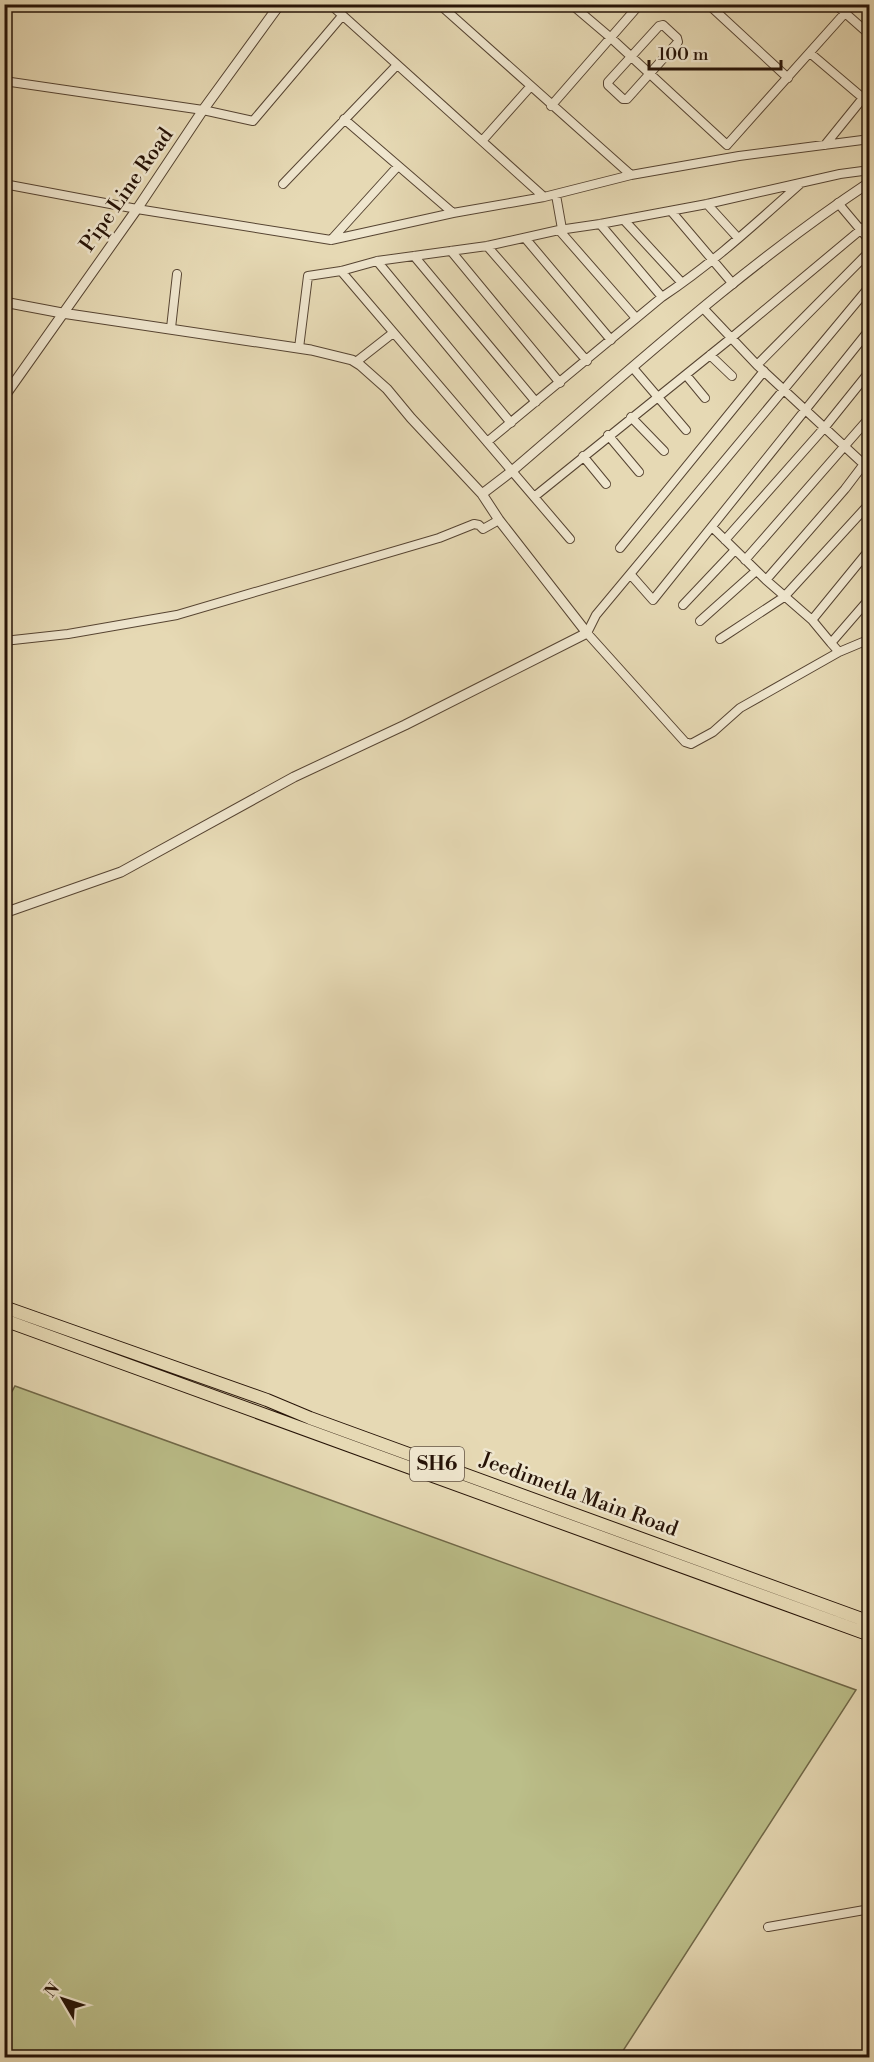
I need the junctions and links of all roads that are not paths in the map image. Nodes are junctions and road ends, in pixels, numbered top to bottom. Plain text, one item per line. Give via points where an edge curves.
1 (263, 4) edge
2 (330, 4) edge
3 (571, 4) edge
4 (640, 4) edge
5 (708, 4) edge
6 (836, 4) edge
7 (443, 6) edge
8 (278, 7) edge
9 (845, 14) junction
10 (342, 16) junction
11 (870, 36) edge
12 (611, 38) junction
13 (810, 53) junction
14 (632, 57) junction
15 (397, 65) junction
16 (650, 74) junction
17 (788, 78) junction
18 (4, 81) edge
19 (530, 87) junction
20 (866, 101) edge
21 (551, 106) junction
22 (203, 110) junction
23 (344, 118) junction
24 (870, 139) edge
25 (482, 141) junction
26 (727, 145) junction
27 (825, 145) junction
28 (740, 156) junction
29 (398, 166) junction
30 (870, 170) edge
31 (631, 175) junction
32 (870, 182) edge
33 (801, 183) junction
34 (4, 184) edge
35 (283, 184) dead end
36 (556, 195) junction
37 (544, 197) junction
38 (838, 203) junction
39 (707, 204) junction
40 (136, 209) junction
41 (671, 211) junction
42 (453, 213) junction
43 (624, 220) junction
44 (870, 222) edge
45 (600, 224) junction
46 (560, 230) junction
47 (859, 230) junction
48 (525, 238) junction
49 (738, 238) junction
50 (331, 240) junction
51 (870, 242) edge
52 (487, 246) junction
53 (451, 251) junction
54 (870, 251) edge
55 (414, 256) junction
56 (711, 260) junction
57 (377, 261) junction
58 (341, 271) junction
59 (177, 274) dead end
60 (682, 283) junction
61 (733, 284) junction
62 (870, 286) edge
63 (662, 297) junction
64 (4, 302) edge
65 (703, 308) junction
66 (62, 313) junction
67 (636, 318) junction
68 (171, 328) junction
69 (870, 329) edge
70 (393, 333) junction
71 (730, 339) junction
72 (611, 340) junction
73 (299, 348) junction
74 (710, 355) junction
75 (587, 361) junction
76 (356, 362) junction
77 (633, 368) junction
78 (760, 368) junction
79 (870, 371) edge
80 (686, 375) junction
81 (732, 376) dead end
82 (560, 383) junction
83 (785, 390) junction
84 (659, 396) junction
85 (4, 398) edge
86 (705, 398) dead end
87 (536, 402) junction
88 (805, 409) junction
89 (631, 417) junction
90 (870, 417) edge
91 (511, 423) junction
92 (825, 427) junction
93 (686, 429) dead end
94 (608, 435) junction
95 (487, 442) junction
96 (846, 446) junction
97 (663, 451) dead end
98 (583, 456) junction
99 (867, 459) edge
100 (870, 470) edge
101 (512, 471) junction
102 (639, 472) dead end
103 (606, 484) dead end
104 (482, 494) junction
105 (534, 497) junction
106 (870, 503) edge
107 (499, 520) junction
108 (712, 527) junction
109 (570, 539) dead end
110 (725, 540) junction
111 (620, 548) dead end
112 (870, 549) edge
113 (735, 550) junction
114 (745, 560) junction
115 (756, 571) junction
116 (631, 575) junction
117 (766, 580) junction
118 (784, 597) junction
119 (870, 598) edge
120 (683, 605) dead end
121 (812, 620) junction
122 (700, 621) dead end
123 (587, 633) junction
124 (720, 639) dead end
125 (870, 639) edge
126 (4, 641) edge
127 (831, 644) junction
128 (838, 652) junction
129 (4, 913) edge
130 (6, 1314) edge
131 (870, 1622) edge
132 (870, 1635) edge
133 (870, 1909) edge
134 (768, 1927) dead end

1 - 8 street
2 - 10 street
3 - 12 street
4 - 12 street
5 - 17 street
6 - 9 street
7 - 19 street
8 - 22 street, Pipe Line Road
9 - 11 street
9 - 13 street
10 - 15 street
10 - 22 street via 253,121
12 - 14 street
12 - 21 street
13 - 17 street
13 - 20 street
14 - 16 street
14 - 16 street via 608,85 627,99
14 - 16 street via 659,26 663,25 677,38 678,42
15 - 23 street
15 - 25 street
16 - 26 street
17 - 26 street
18 - 22 street
19 - 21 street
19 - 25 street
20 - 27 street
21 - 31 street
22 - 40 street, Pipe Line Road
23 - 29 street
23 - 35 street
24 - 27 street
25 - 37 street
26 - 28 street
27 - 28 street
28 - 31 street
29 - 42 street
29 - 50 street
30 - 33 street
31 - 36 street
32 - 38 street
33 - 39 street
33 - 49 street
34 - 40 street
36 - 37 street
36 - 46 street
37 - 42 street
38 - 47 street
38 - 61 street
39 - 41 street
39 - 49 street
40 - 50 street
40 - 66 street, Pipe Line Road
41 - 43 street
41 - 56 street
42 - 50 street
43 - 45 street
43 - 60 street
44 - 47 street
45 - 46 street
45 - 63 street
46 - 48 street
46 - 67 street
47 - 51 street
47 - 71 street
48 - 52 street
48 - 72 street
49 - 56 street
52 - 53 street
52 - 75 street
53 - 55 street
53 - 82 street
54 - 78 street
55 - 57 street
55 - 87 street
56 - 60 street
56 - 61 street
57 - 58 street
57 - 91 street
58 - 70 street
58 - 73 street via 308,276
59 - 68 street
60 - 63 street
61 - 65 street
62 - 83 street
63 - 67 street
64 - 66 street
65 - 71 street
65 - 77 street
66 - 68 street
66 - 85 street, Pipe Line Road
67 - 72 street
68 - 73 street
69 - 88 street
70 - 76 street
70 - 95 street
71 - 74 street
71 - 78 street
72 - 75 street
73 - 76 street
74 - 80 street
74 - 81 street
75 - 82 street
76 - 104 street via 387,389
77 - 84 street
77 - 101 street
78 - 83 street
78 - 111 street
79 - 92 street
80 - 84 street
80 - 86 street
82 - 87 street
83 - 88 street
83 - 116 street
84 - 89 street
84 - 93 street
87 - 91 street
88 - 92 street
88 - 108 street
89 - 94 street
89 - 97 street
90 - 96 street
91 - 95 street
92 - 96 street
92 - 110 street
94 - 98 street
94 - 102 street
95 - 101 street
96 - 99 street
96 - 114 street
98 - 103 street
98 - 105 street
99 - 100 street
99 - 117 street via 846,489
101 - 104 street
101 - 105 street
104 - 107 street
105 - 109 street
106 - 118 street
107 - 123 street
107 - 126 street via 483,529 474,524 439,538 177,615
108 - 110 street
108 - 116 street via 653,600
110 - 113 street
112 - 121 street
113 - 114 street
113 - 120 street
114 - 115 street
115 - 117 street
115 - 122 street
116 - 123 street via 596,615
117 - 118 street
118 - 121 street
118 - 124 street
119 - 127 street
121 - 127 street
123 - 128 street via 685,742 691,744 713,732 740,708
123 - 129 street via 294,777 121,872
125 - 128 street
127 - 128 street
130 - 131 main road, Jeedimetla Main Road / SH6 via 267,1400
130 - 132 main road, Jeedimetla Main Road / SH6
133 - 134 street

